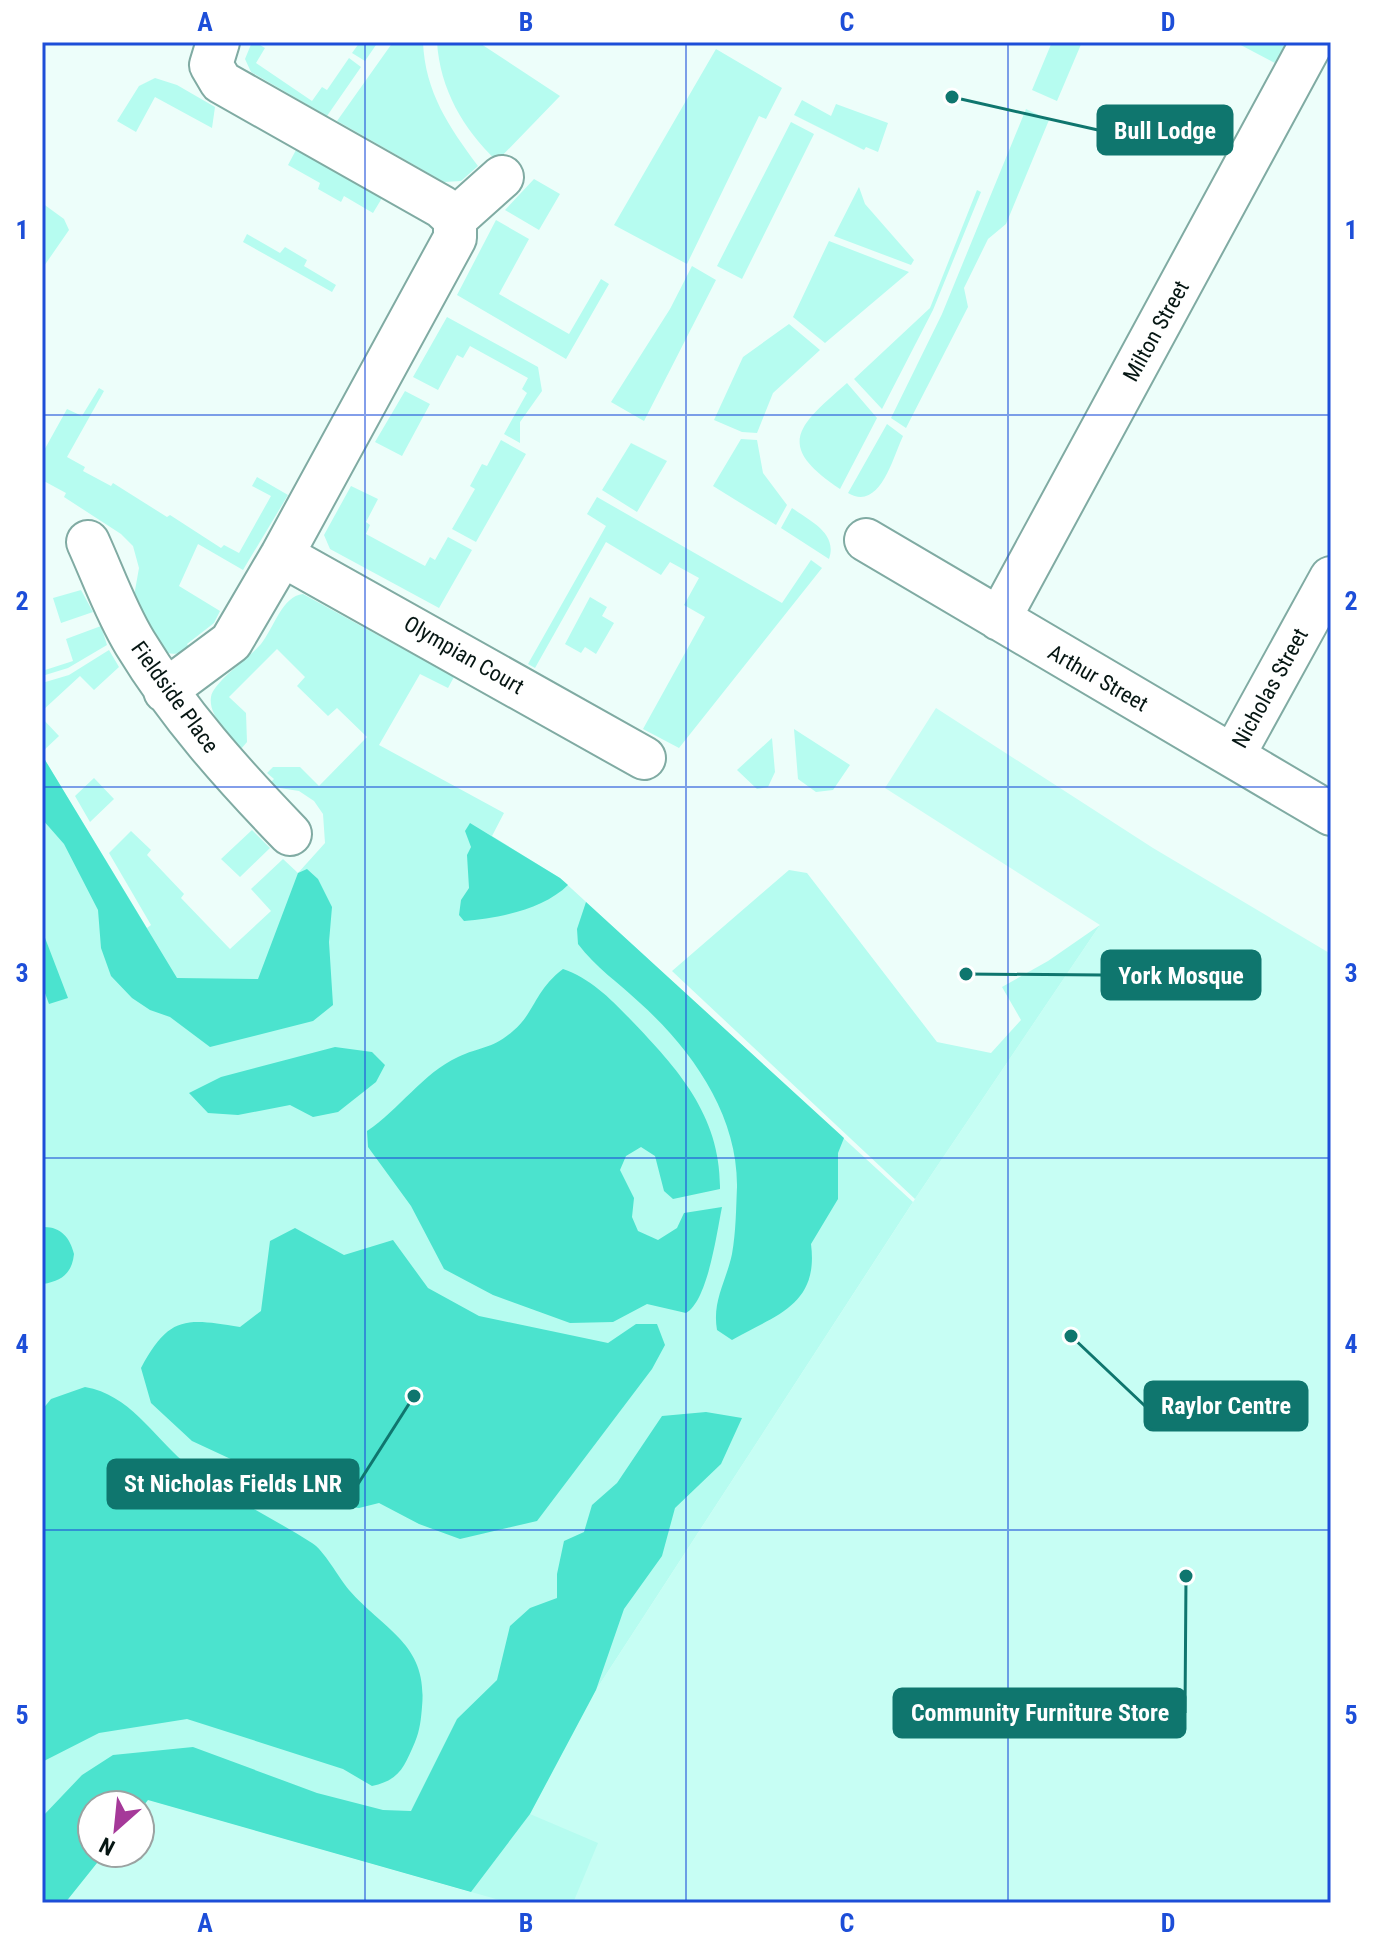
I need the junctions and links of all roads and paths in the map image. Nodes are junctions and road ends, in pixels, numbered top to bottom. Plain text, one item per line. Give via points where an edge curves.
1 (218, 42) edge
2 (1312, 42) edge
3 (502, 177) dead end
4 (455, 219) junction
5 (866, 540) dead end
6 (88, 542) dead end
7 (282, 555) junction
8 (1331, 578) edge
9 (999, 619) junction
10 (165, 691) junction
11 (1233, 756) junction
12 (644, 758) dead end
13 (1331, 814) edge
14 (290, 834) dead end

1 - 4 street via 211,65 221,82
2 - 9 street, Milton Street
3 - 4 street
4 - 7 street via 455,238
5 - 9 street, Arthur Street
6 - 10 street, Fieldside Place via 133,640
7 - 10 street via 231,642
7 - 12 street, Olympian Court
8 - 11 street, Nicholas Street
9 - 11 street, Arthur Street
10 - 14 street, Fieldside Place via 227,769
11 - 13 street, Arthur Street

